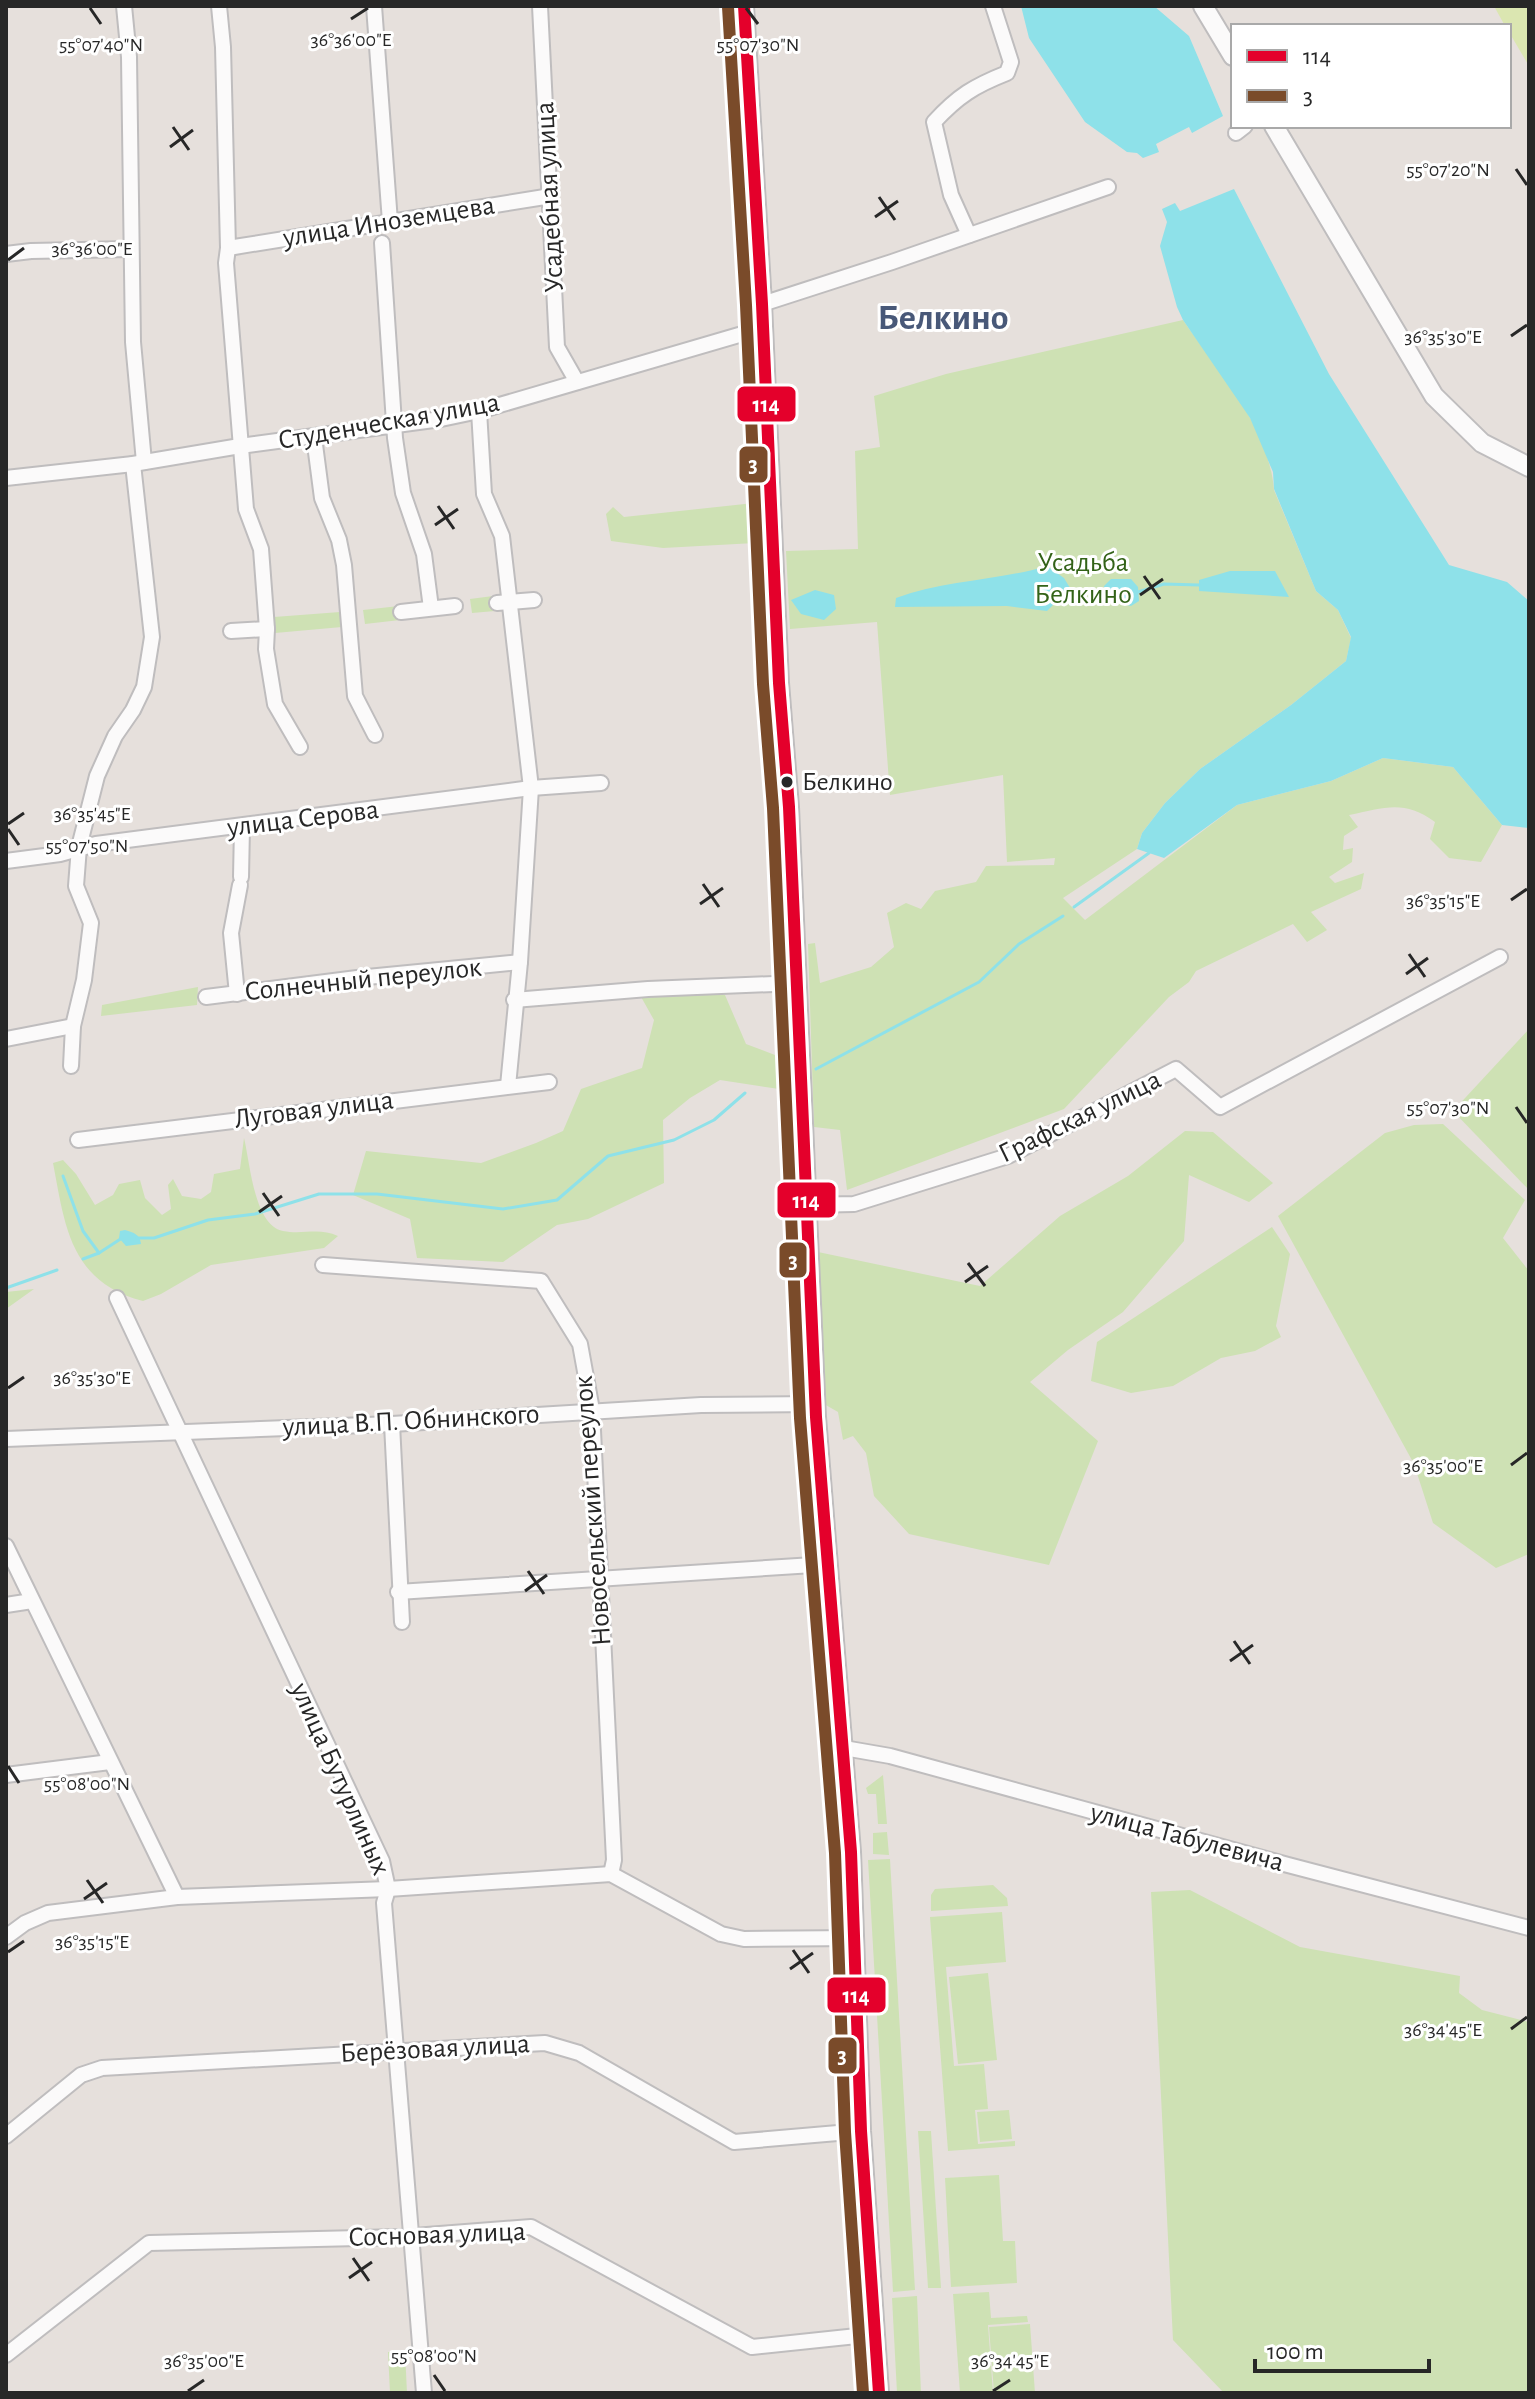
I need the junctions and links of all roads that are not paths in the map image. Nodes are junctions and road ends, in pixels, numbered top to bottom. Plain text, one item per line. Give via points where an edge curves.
1 (124, 6) edge
2 (219, 6) edge
3 (374, 6) edge
4 (540, 6) edge
5 (744, 6) edge
6 (993, 6) edge
7 (1203, 6) edge
8 (1231, 53) edge
9 (1275, 128) edge
10 (1108, 187) dead end
11 (551, 196) junction
12 (390, 222) junction
13 (969, 235) junction
14 (382, 243) dead end
15 (228, 248) junction
16 (130, 249) junction
17 (6, 254) edge
18 (762, 304) junction
19 (763, 328) junction
20 (577, 382) junction
21 (479, 411) junction
22 (393, 426) junction
23 (314, 437) junction
24 (240, 446) junction
25 (138, 463) junction
26 (1529, 467) edge
27 (6, 478) edge
28 (534, 600) dead end
29 (504, 602) junction
30 (455, 606) dead end
31 (431, 608) junction
32 (401, 612) dead end
33 (267, 629) junction
34 (231, 631) dead end
35 (375, 735) dead end
36 (300, 747) dead end
37 (601, 783) dead end
38 (531, 788) junction
39 (242, 827) junction
40 (79, 847) junction
41 (6, 861) edge
42 (1500, 957) dead end
43 (520, 962) junction
44 (798, 983) junction
45 (237, 994) junction
46 (206, 997) dead end
47 (514, 1000) junction
48 (73, 1026) junction
49 (6, 1039) edge
50 (71, 1066) dead end
51 (549, 1082) dead end
52 (508, 1086) junction
53 (78, 1140) dead end
54 (807, 1205) junction
55 (323, 1265) dead end
56 (117, 1298) dead end
57 (816, 1404) junction
58 (592, 1410) junction
59 (392, 1424) junction
60 (182, 1433) junction
61 (6, 1439) edge
62 (6, 1546) edge
63 (829, 1564) junction
64 (599, 1579) junction
65 (398, 1592) junction
66 (32, 1601) junction
67 (6, 1605) edge
68 (402, 1622) dead end
69 (844, 1748) junction
70 (110, 1762) junction
71 (6, 1775) edge
72 (611, 1874) junction
73 (388, 1889) junction
74 (177, 1897) junction
75 (1529, 1928) edge
76 (6, 1937) edge
77 (856, 1938) junction
78 (396, 2051) junction
79 (861, 2131) junction
80 (6, 2136) edge
81 (413, 2235) junction
82 (876, 2334) junction
83 (6, 2355) edge
84 (424, 2393) edge
85 (879, 2393) edge

1 - 16 street
2 - 15 street
3 - 12 street
4 - 11 street, Усадебная улица
5 - 18 street
6 - 13 street via 1011,62 1007,73 966,92 934,122 951,195
7 - 8 street
9 - 26 street via 1434,396 1482,443
10 - 13 street
11 - 12 street, улица Иноземцева
11 - 20 street, Усадебная улица via 557,347
12 - 15 street, улица Иноземцева
13 - 18 street
14 - 22 street
15 - 24 street
16 - 17 street
16 - 25 street
18 - 19 street
19 - 20 street, Студенческая улица
19 - 44 street
20 - 21 street, Студенческая улица
21 - 22 street, Студенческая улица
21 - 29 street via 484,494 502,536
22 - 23 street, Студенческая улица
22 - 31 street via 403,493 424,554
23 - 24 street, Студенческая улица
23 - 35 street via 322,498 342,552 356,616 355,696
24 - 25 street, Студенческая улица
24 - 33 street via 246,509 261,549
25 - 27 street, Студенческая улица
25 - 40 street via 150,659 144,687 97,776
28 - 29 street
29 - 38 street
30 - 31 street
31 - 32 street
33 - 34 street
33 - 36 street via 275,704
37 - 38 street, улица Серова
38 - 39 street, улица Серова
38 - 43 street
39 - 40 street, улица Серова
39 - 45 street via 241,881 231,933
40 - 41 street, улица Серова
40 - 48 street via 76,886 91,923
42 - 54 street, Графская улица via 1220,1107 1176,1069 1008,1156 854,1204
43 - 45 street, Солнечный переулок
43 - 47 street
44 - 47 street
44 - 54 street
45 - 46 street, Солнечный переулок
47 - 52 street
48 - 49 street
48 - 50 street
51 - 52 street, Луговая улица
52 - 53 street, Луговая улица
54 - 57 street
55 - 58 street, Новосельский переулок via 541,1281 580,1344
56 - 60 street, улица Бутурлиных
57 - 58 street, улица В.П. Обнинского
57 - 63 street
58 - 59 street, улица В.П. Обнинского
58 - 64 street, Новосельский переулок
59 - 60 street, улица В.П. Обнинского
59 - 65 street
60 - 61 street, улица В.П. Обнинского
60 - 73 street, улица Бутурлиных via 382,1861
62 - 66 street
63 - 64 street
63 - 69 street
64 - 65 street
64 - 72 street, Новосельский переулок
65 - 68 street
66 - 67 street
66 - 70 street
69 - 75 street, улица Табулевича
69 - 77 street
70 - 71 street
70 - 74 street
72 - 73 street
72 - 77 street via 721,1934 744,1939
73 - 74 street
73 - 78 street, улица Бутурлиных via 384,1903
74 - 76 street via 48,1913
77 - 79 street
78 - 79 street, Берёзовая улица via 545,2043 579,2053 734,2142
78 - 80 street, Берёзовая улица via 102,2068 81,2075
78 - 81 street, улица Бутурлиных
79 - 82 street
81 - 82 street, Сосновая улица via 531,2227 752,2347
81 - 83 street, Сосновая улица via 149,2243
81 - 84 street, улица Бутурлиных
82 - 85 street

